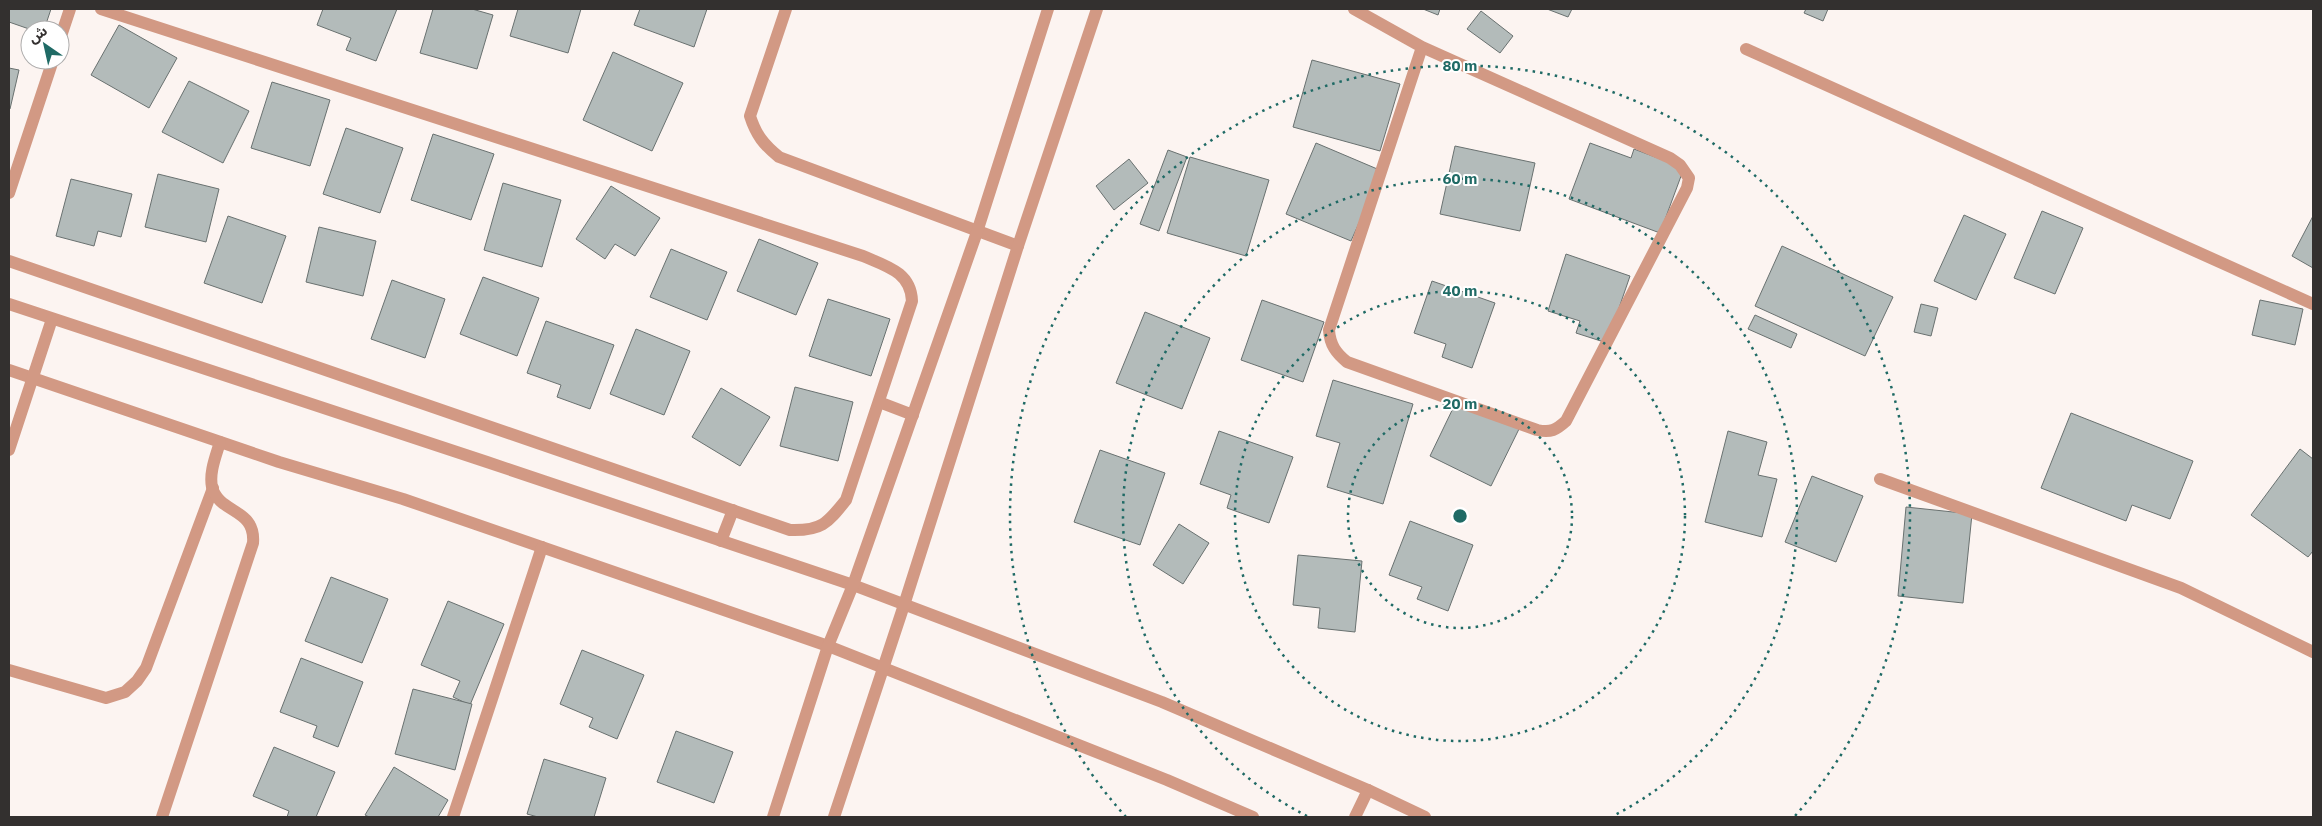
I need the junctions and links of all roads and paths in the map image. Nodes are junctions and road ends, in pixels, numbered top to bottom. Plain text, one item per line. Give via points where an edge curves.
1 (101, 9) edge
2 (786, 9) edge
3 (1048, 9) edge
4 (1097, 9) edge
5 (1354, 9) edge
6 (1422, 47) junction
7 (1746, 49) dead end
8 (50, 70) edge
9 (9, 194) edge
10 (978, 232) junction
11 (1018, 246) junction
12 (9, 261) edge
13 (9, 304) edge
14 (2313, 304) edge
15 (52, 319) junction
16 (9, 370) edge
17 (33, 378) junction
18 (879, 402) junction
19 (913, 415) junction
20 (220, 442) junction
21 (9, 450) edge
22 (1880, 479) dead end
23 (212, 488) junction
24 (733, 510) junction
25 (721, 541) junction
26 (542, 547) junction
27 (852, 586) junction
28 (904, 606) junction
29 (828, 646) junction
30 (2313, 652) edge
31 (883, 667) junction
32 (9, 670) edge
33 (1368, 790) junction
34 (162, 817) edge
35 (453, 817) edge
36 (773, 817) edge
37 (834, 817) edge
38 (1253, 817) edge
39 (1355, 817) edge
40 (1425, 817) edge

1 - 18 street via 853,253 890,268 911,287 912,301
2 - 10 street via 750,116 763,144 779,157
3 - 10 street
4 - 11 street
5 - 6 street
6 - 6 street via 1670,158 1689,178 1687,188 1566,421 1557,430 1537,430 1347,362 1336,353 1330,341 1329,330
7 - 14 street
8 - 9 street
10 - 11 street
10 - 19 street
11 - 28 street
12 - 24 street
13 - 15 street
15 - 17 street
15 - 25 street
16 - 17 street
17 - 20 street
17 - 21 street
18 - 19 street
18 - 24 street via 846,500 830,520 811,530 790,530
19 - 27 street
20 - 23 street via 211,474
20 - 26 street via 403,499
22 - 30 street via 2181,588
23 - 32 street via 146,668 125,692 106,698
23 - 34 street via 218,497 250,522 254,531 253,543
24 - 25 street
25 - 27 street
26 - 29 street
26 - 35 street
27 - 28 street
27 - 29 street
28 - 31 street
28 - 33 street via 1162,702
29 - 31 street
29 - 36 street
31 - 37 street
31 - 38 street
33 - 39 street
33 - 40 street

